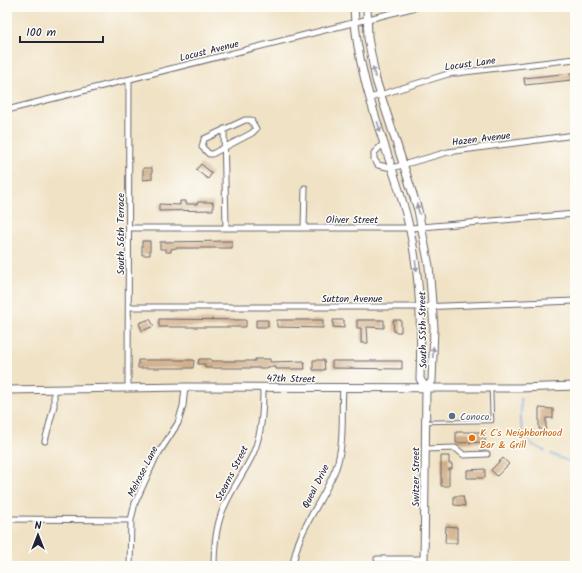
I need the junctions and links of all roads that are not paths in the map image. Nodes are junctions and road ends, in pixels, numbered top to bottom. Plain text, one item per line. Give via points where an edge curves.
1 (354, 7) edge
2 (367, 7) edge
3 (416, 7) edge
4 (367, 20) junction
5 (355, 23) junction
6 (575, 59) edge
7 (130, 80) junction
8 (381, 94) junction
9 (370, 98) junction
10 (7, 110) edge
11 (224, 129) junction
12 (575, 136) edge
13 (384, 144) junction
14 (225, 147) junction
15 (404, 164) junction
16 (392, 168) junction
17 (305, 188) dead end
18 (575, 214) edge
19 (422, 227) junction
20 (129, 228) junction
21 (226, 228) junction
22 (304, 228) junction
23 (410, 228) junction
24 (575, 301) edge
25 (129, 306) junction
26 (433, 306) junction
27 (420, 307) junction
28 (575, 386) edge
29 (185, 387) junction
30 (128, 388) junction
31 (263, 388) junction
32 (343, 388) junction
33 (426, 388) junction
34 (491, 388) junction
35 (54, 389) junction
36 (7, 390) edge
37 (426, 422) junction
38 (45, 441) dead end
39 (425, 449) junction
40 (487, 454) dead end
41 (7, 519) edge
42 (131, 520) junction
43 (377, 559) dead end
44 (424, 562) edge
45 (130, 566) edge
46 (214, 566) edge
47 (293, 566) edge

1 - 5 street, South 55th Street
2 - 4 street, South 55th Street
3 - 4 street, Locust Avenue
4 - 5 street, Locust Avenue
8 -> 4 street, South 55th Street via 370,53
5 - 7 street, Locust Avenue
5 - 9 street, South 55th Street via 359,61
6 - 8 street, Locust Lane via 448,74
7 - 10 street, Locust Avenue
7 - 20 street, South 56th Terrace
8 - 9 street, Locust Lane
8 - 15 street, South 55th Street
9 -> 13 street, South 55th Street
11 - 14 street
11 - 14 street via 204,139 202,148 209,154
11 - 14 street via 245,120 251,120 256,129
12 - 15 street, Hazen Avenue via 448,152
13 - 16 street, South 55th Street
13 - 16 street via 374,153 374,159 378,165
14 - 21 street
15 - 16 street, Hazen Avenue
19 -> 15 street, South 55th Street
16 - 23 street, South 55th Street
17 - 22 street
18 - 19 street, Oliver Street
19 - 23 street, Oliver Street
19 - 26 street, South 55th Street
20 - 21 street, Oliver Street
20 - 25 street, South 56th Terrace
21 - 22 street, Oliver Street
22 - 23 street, Oliver Street
23 -> 27 street, South 55th Street
24 - 26 street, Sutton Avenue
25 - 27 street, Sutton Avenue
25 - 30 street, South 56th Terrace
26 - 27 street, Sutton Avenue
33 -> 26 street, South 55th Street via 432,381
27 - 33 street, South 55th Street via 420,379
28 - 34 street, 47th Street
29 - 30 street, 47th Street
29 - 31 street, 47th Street
29 - 42 street, Melrose Lane via 178,423 155,459 135,503
30 - 35 street, 47th Street
31 - 32 street, 47th Street
31 - 46 street, Stearns Street via 263,413 259,434 253,453 225,504 216,532
32 - 33 street, 47th Street
32 - 47 street, Queal Drive via 341,439 336,467 301,534
33 - 34 street, 47th Street
33 - 37 street, Switzer Street
34 - 37 lane via 492,421
35 - 36 street, 47th Street
35 - 38 street via 54,406
37 - 39 street, Switzer Street
39 - 40 street via 455,448 464,455
39 - 44 street, Switzer Street
41 - 42 street
42 - 45 street, Melrose Lane
43 - 44 street

